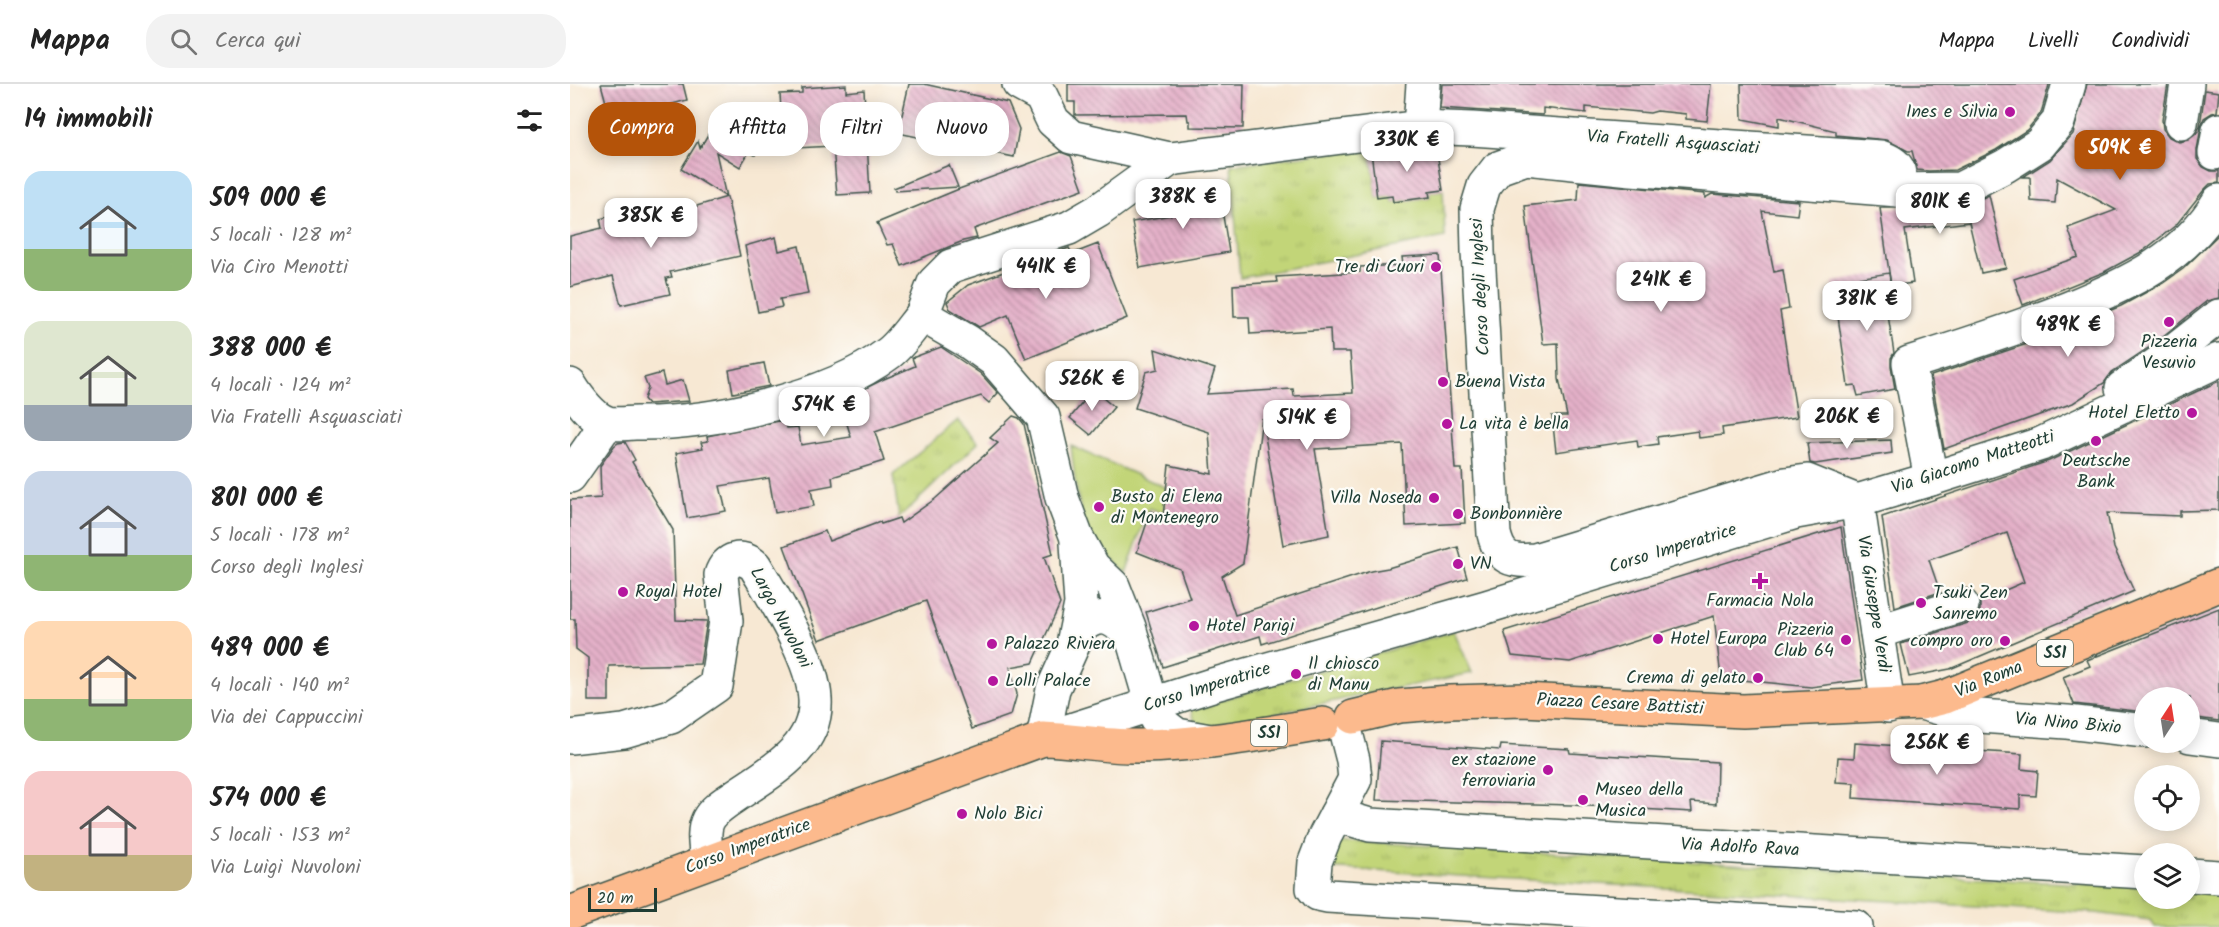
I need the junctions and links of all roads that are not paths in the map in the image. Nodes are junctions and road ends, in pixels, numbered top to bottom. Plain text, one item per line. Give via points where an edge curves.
1 (1019, 84) edge
2 (1423, 84) edge
3 (2069, 84) edge
4 (2187, 84) edge
5 (2181, 123) dead end
6 (1420, 127) junction
7 (1170, 159) junction
8 (2214, 167) edge
9 (1898, 190) junction
10 (922, 315) junction
11 (2219, 316) edge
12 (2219, 360) edge
13 (570, 385) edge
14 (2104, 414) junction
15 (607, 423) junction
16 (570, 476) edge
17 (1930, 479) junction
18 (1857, 501) junction
19 (1077, 538) junction
20 (2219, 585) edge
21 (1962, 605) dead end
22 (1877, 632) junction
23 (1074, 639) junction
24 (1133, 641) junction
25 (1921, 703) junction
26 (1152, 704) junction
27 (1888, 706) junction
28 (2134, 730) edge
29 (1344, 734) junction
30 (570, 737) edge
31 (2200, 737) edge
32 (1042, 740) junction
33 (2219, 740) edge
34 (1216, 742) junction
35 (1341, 807) junction
36 (707, 861) junction
37 (2134, 871) edge
38 (2200, 876) edge
39 (2219, 877) edge
40 (570, 913) edge
41 (1856, 927) edge

1 - 7 street, Via Fratelli Asquasciati via 1041,96 1053,121 1071,137
2 - 6 street
3 - 9 street, Corso degli Inglesi via 2058,122 2040,144 2005,166 1960,189
4 - 5 street
6 - 7 street, Via Fratelli Asquasciati
6 - 9 street, Via Fratelli Asquasciati via 1880,157 1894,162 1900,171
7 - 10 street, Via Fratelli Asquasciati via 1069,228 951,266 934,283
8 - 17 street via 2206,222 2142,275 2015,330 1909,363
9 - 18 street, Corso degli Inglesi via 1526,158 1498,168 1484,186 1478,209 1494,534 1505,556 1517,562 1535,560 1785,484 1807,481
10 - 15 street via 890,352 842,380 802,395 741,412 667,424
10 - 19 street via 994,360 1043,417 1062,498
11 - 14 street via 2123,387
12 - 14 street, Via Giacomo Matteotti
13 - 15 street via 583,405
14 - 17 street, Via Giacomo Matteotti via 2041,444
15 - 16 street
17 - 18 street, Via Giacomo Matteotti
18 - 22 street, Via Giuseppe Verdi
18 - 26 street, Corso Imperatrice via 1796,512
19 - 23 street via 1081,603
19 - 24 street via 1093,567 1113,586
20 - 25 main road, Via Roma / SS1 via 1946,697
21 - 22 street
22 - 27 street, Via Giuseppe Verdi
23 - 24 street via 1089,620 1100,617 1124,628
23 - 32 street via 1053,689
24 - 26 street
25 - 27 main road, Via Roma / SS1
25 - 28 street, Via Nino Bixio via 1965,715
26 - 32 street, Corso Imperatrice
26 - 34 street via 1156,719 1178,735
27 - 29 main road, Piazza Cesare Battisti / SS1 via 1743,711 1523,700 1399,706
29 - 34 main road, Piazza Cesare Battisti / SS1
29 - 35 street via 1355,779
30 - 36 street, Largo Nuvoloni via 624,731 671,717 716,686 726,621 723,569 738,558 750,561 810,672 815,699 813,726 782,764 718,808 707,820
31 - 33 street
32 - 34 main road, Piazza Cesare Battisti via 1137,746
32 - 36 main road, Corso Imperatrice
35 - 37 street, Via Adolfo Rava via 1370,825
35 - 41 street via 1325,836 1313,872 1313,888 1318,894
36 - 40 main road, Corso Imperatrice
38 - 39 street

